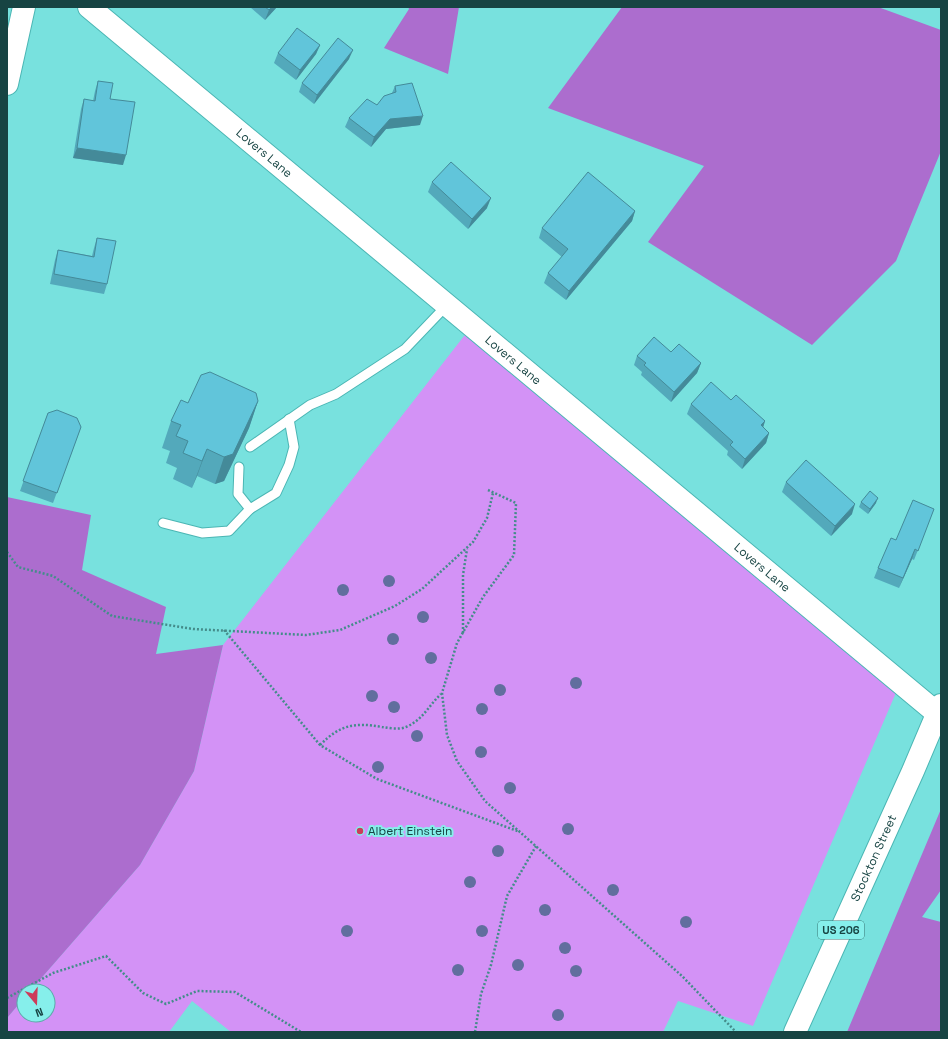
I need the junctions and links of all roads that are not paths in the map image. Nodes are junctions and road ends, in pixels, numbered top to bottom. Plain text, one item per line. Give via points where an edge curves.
1 (24, 7) edge
2 (89, 7) edge
3 (7, 84) edge
4 (447, 305) junction
5 (289, 419) junction
6 (250, 447) edge
7 (239, 467) edge
8 (250, 509) junction
9 (163, 523) dead end
10 (939, 710) edge
11 (795, 1032) edge

1 - 3 main road
2 - 4 main road, Lovers Lane
4 - 5 lane via 405,349 336,394 310,405
4 - 10 main road, Lovers Lane
5 - 6 lane
5 - 8 lane via 294,447 289,465 276,493
7 - 8 lane via 238,494
8 - 9 lane via 230,532 202,533
10 - 11 main road, Stockton Street / US 206

